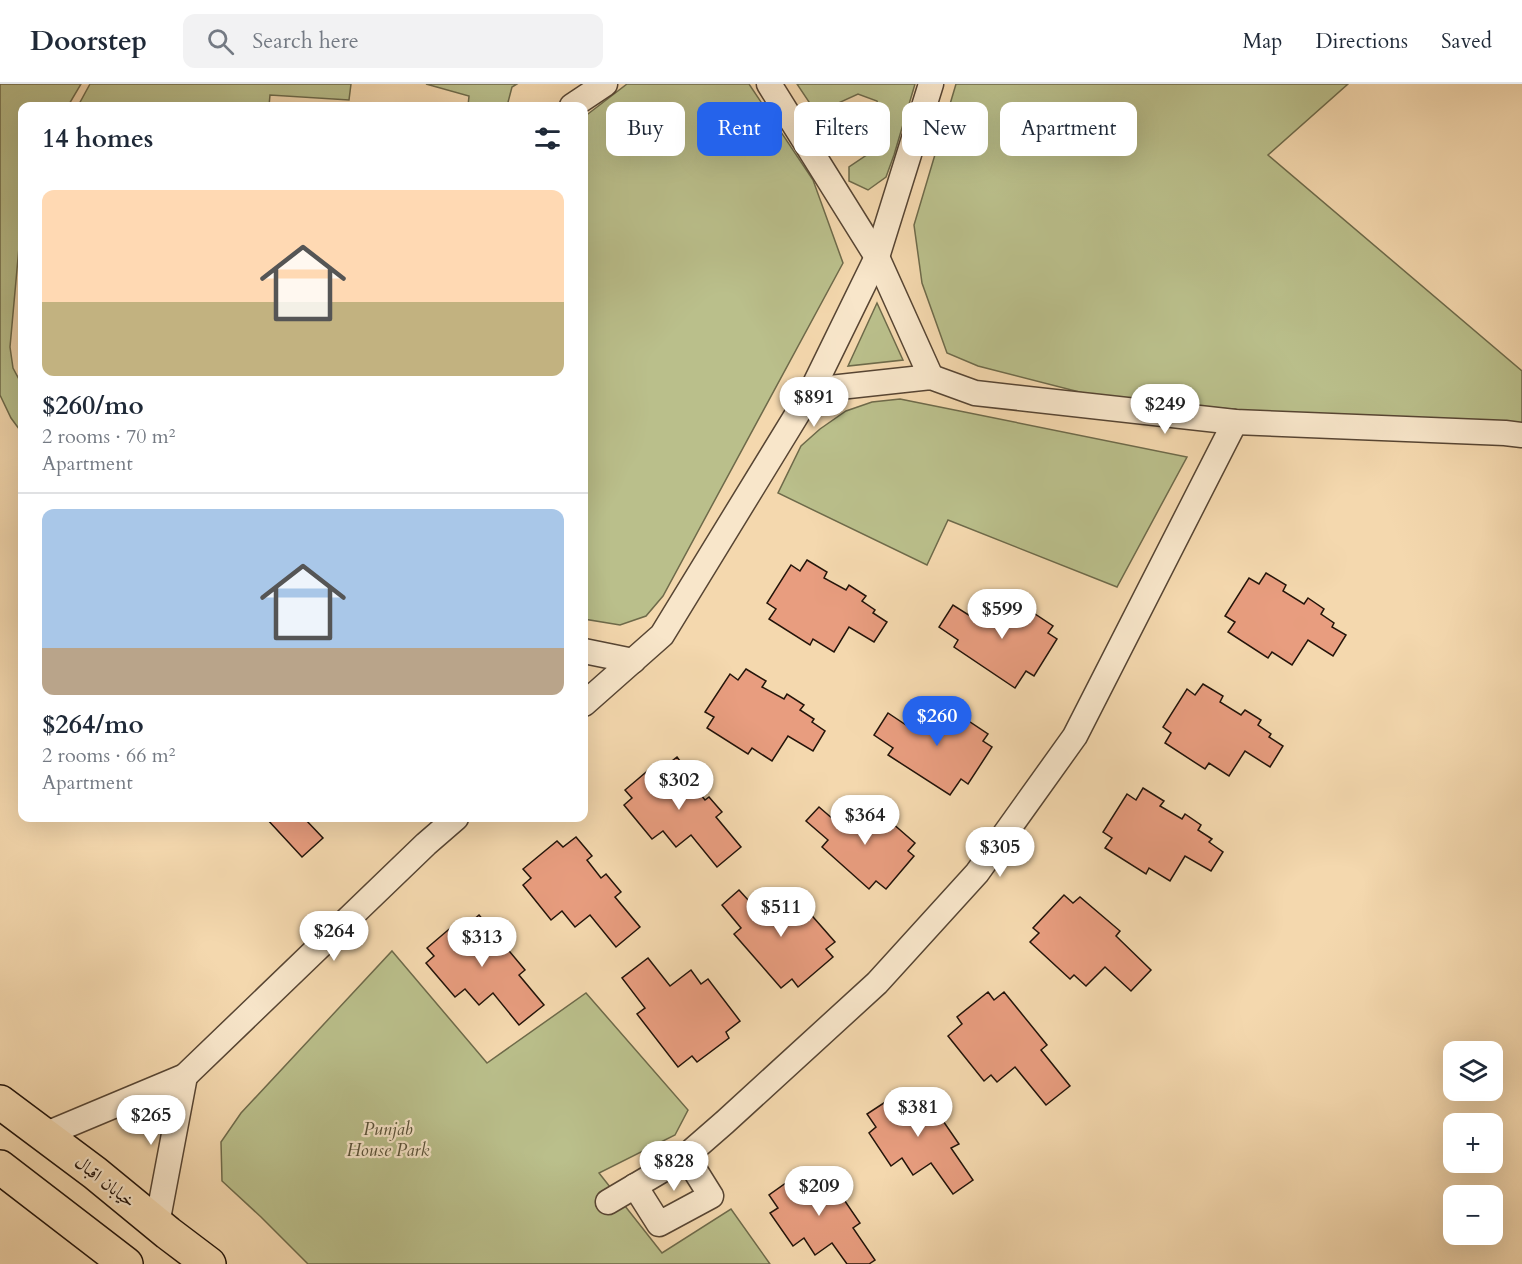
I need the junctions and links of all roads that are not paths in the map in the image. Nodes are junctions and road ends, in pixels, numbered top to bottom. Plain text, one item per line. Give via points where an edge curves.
1 (605, 84) edge
2 (769, 84) edge
3 (931, 84) edge
4 (578, 102) edge
5 (877, 257) junction
6 (931, 377) junction
7 (812, 390) junction
8 (1235, 422) junction
9 (1522, 435) edge
10 (588, 652) edge
11 (633, 661) junction
12 (588, 700) edge
13 (451, 822) edge
14 (185, 1076) junction
15 (0, 1102) edge
16 (44, 1136) junction
17 (686, 1156) junction
18 (0, 1167) edge
19 (635, 1186) junction
20 (608, 1202) dead end
21 (157, 1224) junction
22 (128, 1264) edge
23 (209, 1264) edge

1 - 4 street
2 - 5 street
3 - 5 street
5 - 6 street
5 - 7 street
6 - 7 street
6 - 8 street via 975,393
7 - 11 street via 662,635
8 - 9 street
8 - 17 street via 1075,736 977,873 877,983
10 - 11 street
11 - 12 street
13 - 14 street
14 - 16 street
14 - 21 street
15 - 16 main road, خیابان اقبال
16 - 21 main road, خیابان اقبال
17 - 19 street
17 - 19 street via 711,1196 659,1224
18 - 22 main road
19 - 20 street
21 - 22 main road
21 - 23 main road, خیابان اقبال

